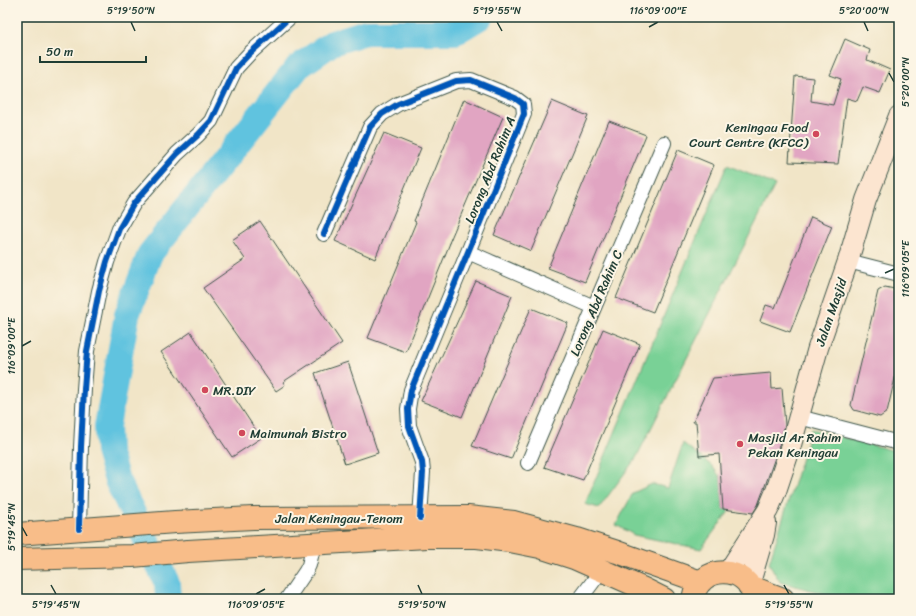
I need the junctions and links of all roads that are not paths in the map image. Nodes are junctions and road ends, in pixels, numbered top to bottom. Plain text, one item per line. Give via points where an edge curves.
1 (290, 17) edge
2 (899, 116) edge
3 (664, 143) dead end
4 (324, 234) dead end
5 (468, 252) junction
6 (848, 261) junction
7 (899, 274) edge
8 (594, 307) junction
9 (799, 416) junction
10 (899, 443) edge
11 (528, 463) dead end
12 (768, 510) junction
13 (420, 518) junction
14 (79, 529) junction
15 (17, 534) edge
16 (314, 544) junction
17 (17, 560) edge
18 (601, 571) junction
19 (728, 572) junction
20 (697, 590) edge
21 (751, 593) edge
22 (287, 599) edge
23 (580, 599) edge
24 (664, 599) edge
25 (783, 599) edge

1 - 14 street via 236,68 211,121 177,154 134,203 119,229 99,291 87,351
2 - 6 street, Jalan Masjid via 866,200
3 - 8 street, Lorong Abd Rahim C
4 - 5 street, Lorong Abd Rahim A via 370,127 382,114 398,104 456,81 471,80 514,98 523,104 524,114
5 - 8 street
5 - 13 street, Lorong Abd Rahim A via 410,395 409,426 423,472
6 - 7 street
6 - 9 street, Jalan Masjid via 818,348
8 - 11 street, Lorong Abd Rahim C
9 - 10 street
9 - 12 street, Jalan Masjid
12 - 19 street
12 - 21 street
13 - 14 main road, Jalan Keningau-Tenom via 253,518
13 - 20 main road, Jalan Keningau-Tenom via 468,517 514,522 590,543
14 - 15 main road, Jalan Keningau-Tenom
16 - 17 main road, Jalan Keningau-Tenom via 132,556
16 - 18 main road, Jalan Keningau-Tenom via 427,536 477,537 540,547 574,558
16 - 22 street via 309,565
18 - 23 street
18 - 24 main road, Jalan Keningau-Tenom
19 - 20 main road via 706,577
19 - 21 main road via 743,580
21 - 25 main road

